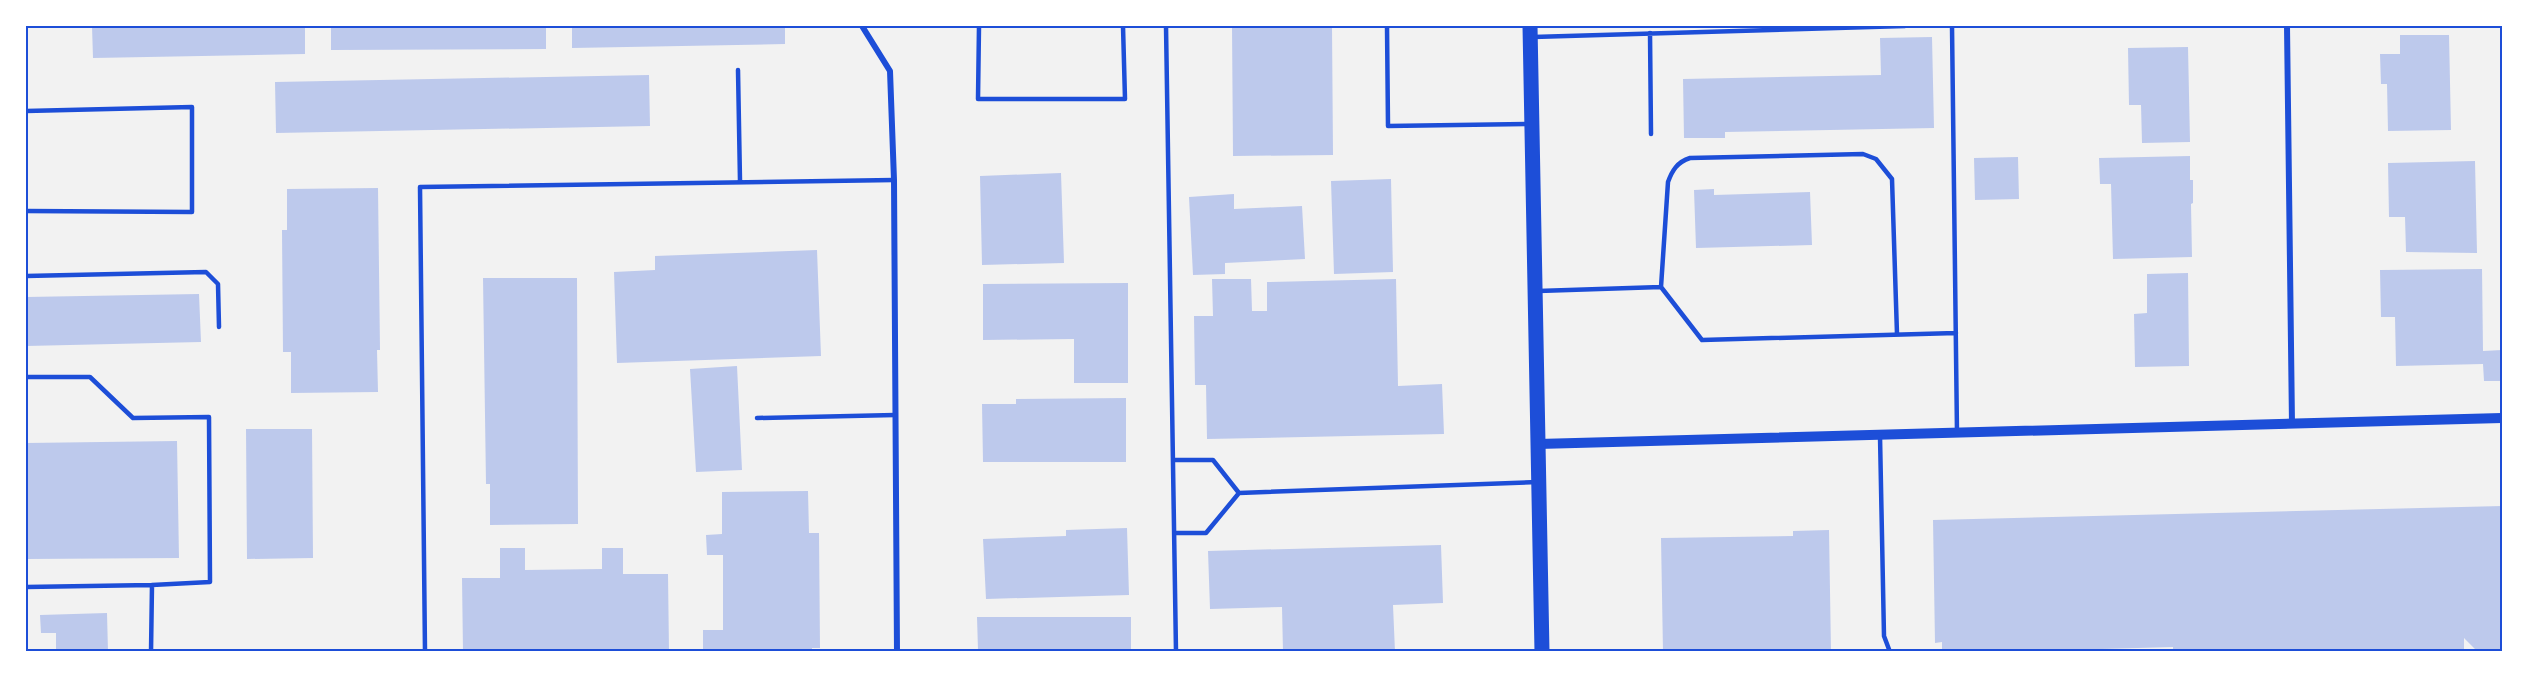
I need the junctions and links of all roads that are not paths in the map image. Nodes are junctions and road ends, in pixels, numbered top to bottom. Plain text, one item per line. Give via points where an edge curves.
1 (862, 26) edge
2 (979, 26) edge
3 (1123, 26) edge
4 (1166, 26) edge
5 (1387, 26) edge
6 (1905, 26) edge
7 (1952, 26) edge
8 (2287, 26) edge
9 (1530, 31) edge
10 (1650, 33) junction
11 (738, 70) dead end
12 (26, 111) edge
13 (1532, 124) junction
14 (1651, 134) dead end
15 (894, 180) junction
16 (740, 181) junction
17 (26, 211) edge
18 (26, 276) edge
19 (1661, 287) junction
20 (1535, 291) junction
21 (219, 327) dead end
22 (1956, 333) junction
23 (1897, 334) junction
24 (26, 376) edge
25 (895, 415) junction
26 (757, 418) dead end
27 (2502, 418) edge
28 (2292, 424) junction
29 (1958, 433) junction
30 (1880, 435) junction
31 (1538, 444) junction
32 (1173, 460) junction
33 (1539, 482) junction
34 (1239, 492) junction
35 (1174, 533) junction
36 (152, 585) junction
37 (26, 586) edge
38 (151, 651) edge
39 (425, 651) edge
40 (897, 651) edge
41 (1176, 651) edge
42 (1542, 651) edge
43 (1890, 651) edge

1 - 15 street via 890,70
2 - 3 lane via 978,99 1125,99
4 - 32 lane
5 - 13 lane via 1388,126
6 - 10 lane
7 - 22 lane
8 - 28 street
9 - 10 lane
9 - 13 main road
10 - 14 lane
11 - 16 lane
12 - 17 lane via 192,107 192,212
13 - 20 main road
15 - 16 lane
15 - 25 street
16 - 39 lane via 420,187
18 - 21 lane via 206,272 218,284
19 - 20 lane
19 - 23 lane via 1702,340
19 - 23 lane via 1668,183 1672,170 1682,160 1863,154 1876,159 1892,179
20 - 31 main road
22 - 23 lane
22 - 29 lane
24 - 36 lane via 90,377 133,418 209,417 210,582
25 - 26 lane
25 - 40 street
27 - 28 street
28 - 29 street
29 - 30 street
30 - 31 street
30 - 43 lane via 1884,636
31 - 33 main road
32 - 34 lane via 1213,460
32 - 35 lane
33 - 34 lane
33 - 42 main road
34 - 35 lane via 1206,533
35 - 41 lane
36 - 37 lane
36 - 38 lane

